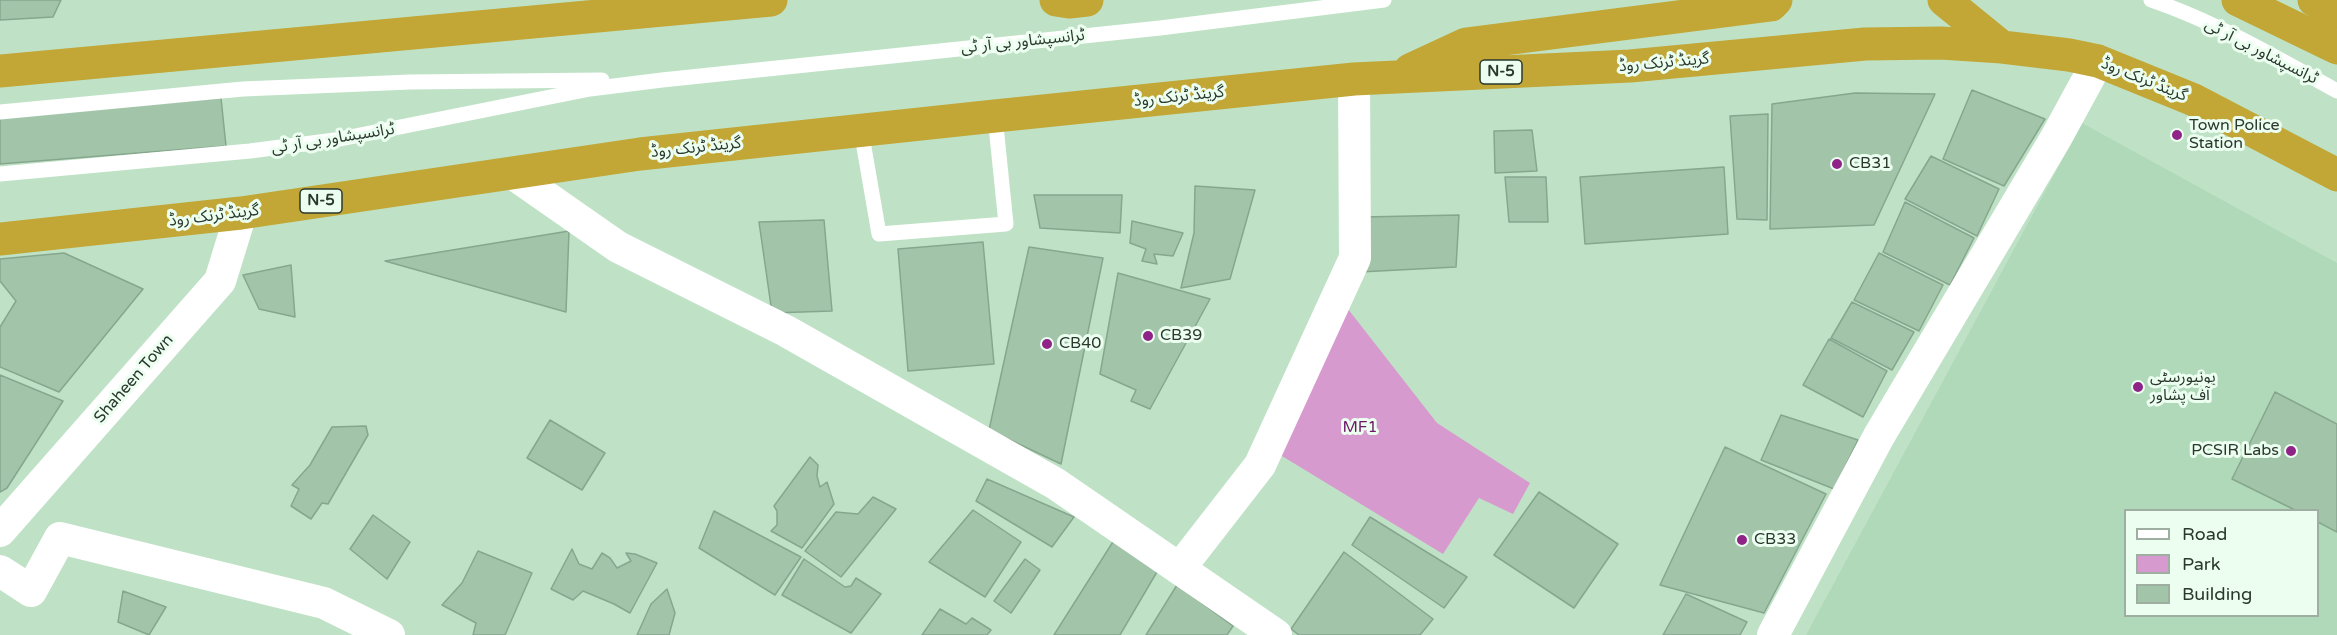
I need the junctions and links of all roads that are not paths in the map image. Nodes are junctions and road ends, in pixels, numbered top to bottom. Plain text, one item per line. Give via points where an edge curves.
1 (771, 0) edge
2 (1056, 0) edge
3 (1088, 0) edge
4 (1384, 0) edge
5 (1944, 0) edge
6 (2151, 0) edge
7 (2238, 0) edge
8 (2314, 0) edge
9 (1773, 3) edge
10 (2337, 13) edge
11 (2002, 47) junction
12 (2337, 48) edge
13 (2098, 61) junction
14 (0, 71) edge
15 (1395, 77) junction
16 (1354, 79) junction
17 (662, 80) junction
18 (2337, 91) edge
19 (0, 112) edge
20 (995, 116) junction
21 (861, 130) junction
22 (512, 173) junction
23 (0, 174) edge
24 (2337, 176) edge
25 (241, 213) junction
26 (0, 238) edge
27 (0, 531) edge
28 (1180, 568) junction
29 (0, 571) edge
30 (389, 635) edge
31 (1276, 635) edge
32 (1773, 635) edge

1 - 14 highway
2 - 3 highway
4 - 17 lane, ٹرانسپشاور بی آر ٹی via 1160,28
5 - 11 highway
6 - 18 lane, ٹرانسپشاور بی آر ٹی via 2260,49
7 - 12 highway
8 - 10 highway
9 - 15 highway via 1466,44
11 - 13 highway, گرینڈ ٹرنک روڈ / N-5
11 - 15 highway, گرینڈ ٹرنک روڈ / N-5 via 1865,44 1630,66
13 - 24 highway, گرینڈ ٹرنک روڈ / N-5 via 2194,100
13 - 32 street via 1879,436
15 - 16 highway, گرینڈ ٹرنک روڈ / N-5
16 - 20 highway, گرینڈ ٹرنک روڈ / N-5
16 - 28 street via 1355,258 1260,465
17 - 19 lane, ٹرانسپشاور بی آر ٹی via 410,82 243,89
17 - 23 lane, ٹرانسپشاور بی آر ٹی via 547,97 335,140
20 - 21 highway, گرینڈ ٹرنک روڈ / N-5
20 - 21 lane via 1006,224 879,234
21 - 22 highway, گرینڈ ٹرنک روڈ / N-5 via 640,154
22 - 25 highway, گرینڈ ٹرنک روڈ / N-5
22 - 28 street via 618,247 786,331 1056,484
25 - 26 highway, گرینڈ ٹرنک روڈ / N-5
25 - 27 street, Shaheen Town via 220,281
28 - 31 street
29 - 30 street via 31,591 60,538 324,603

